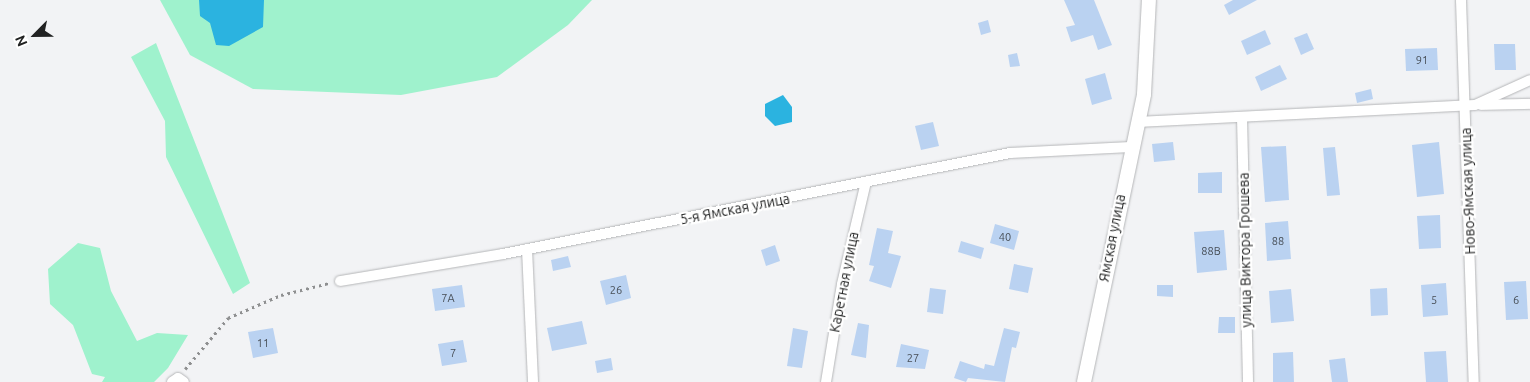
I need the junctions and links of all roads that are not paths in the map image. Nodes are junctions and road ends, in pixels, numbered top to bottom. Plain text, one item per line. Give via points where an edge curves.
1 (1149, 0) edge
2 (1461, 0) edge
3 (1530, 80) edge
4 (1530, 104) edge
5 (1470, 106) junction
6 (1242, 117) junction
7 (1137, 122) junction
8 (1131, 146) junction
9 (866, 182) junction
10 (527, 249) junction
11 (340, 281) road end
12 (533, 382) edge
13 (826, 382) edge
14 (1084, 382) edge
15 (1248, 382) edge
16 (1474, 382) edge

1 - 7 street, Ямская улица via 1144,94
2 - 5 street, Ново-Ямская улица
3 - 5 street
4 - 5 street
5 - 6 street
5 - 16 street, Ново-Ямская улица
6 - 7 street
6 - 15 street, улица Виктора Грошева
7 - 8 street, Ямская улица
8 - 9 street, 5-я Ямская улица via 1010,153
8 - 14 street, Ямская улица
9 - 10 street, 5-я Ямская улица
9 - 13 street, Каретная улица via 842,284
10 - 11 street, 5-я Ямская улица
10 - 12 street

